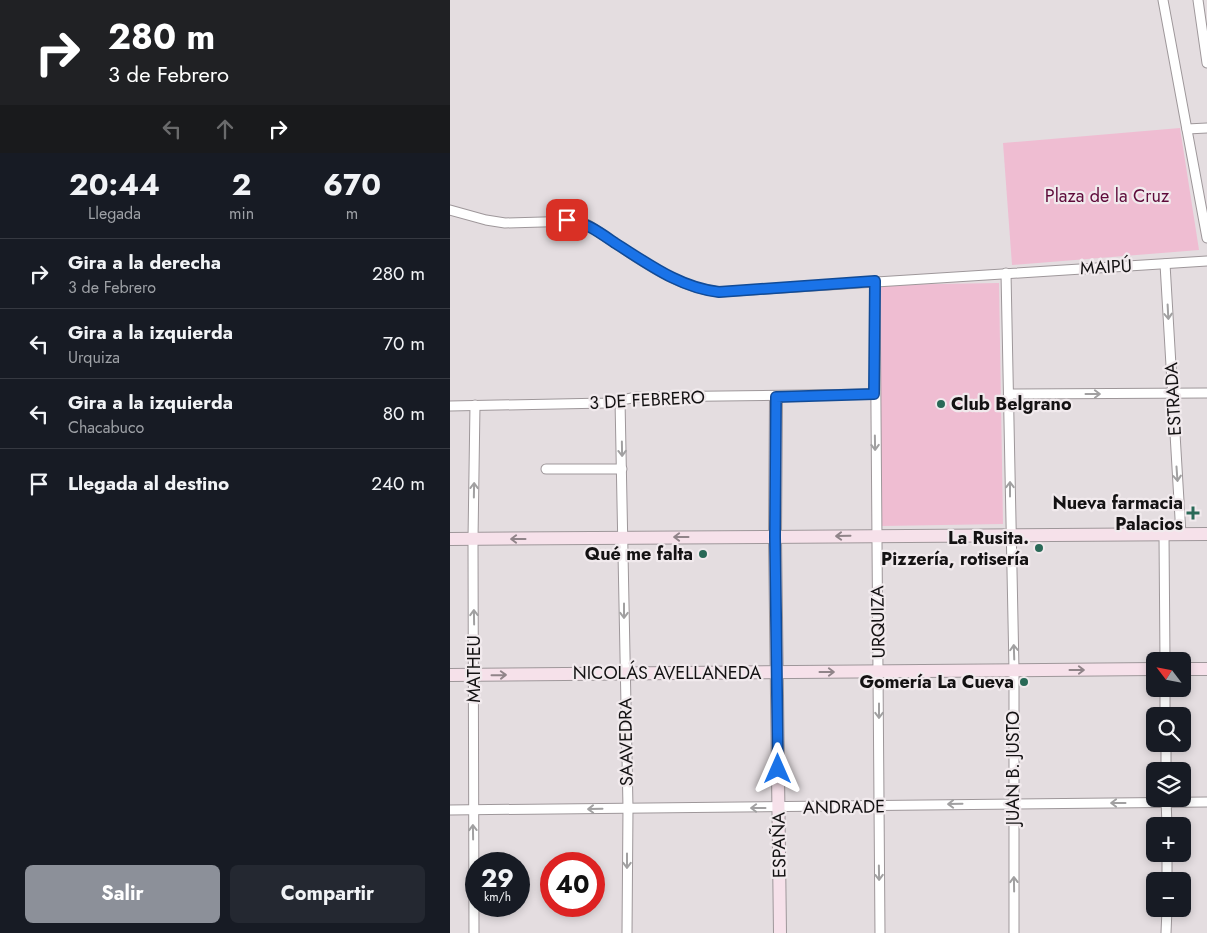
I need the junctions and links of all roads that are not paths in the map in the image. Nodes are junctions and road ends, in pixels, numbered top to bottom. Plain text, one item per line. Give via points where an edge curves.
1 (1163, 0) edge
2 (1198, 0) edge
3 (1207, 63) edge
4 (1207, 128) edge
5 (1187, 129) junction
6 (450, 210) edge
7 (1207, 238) edge
8 (1207, 261) edge
9 (1166, 264) junction
10 (1006, 273) junction
11 (875, 281) junction
12 (874, 394) junction
13 (1010, 394) junction
14 (1172, 394) junction
15 (1207, 394) edge
16 (776, 397) junction
17 (620, 400) junction
18 (475, 405) junction
19 (450, 406) edge
20 (622, 469) junction
21 (546, 470) dead end
22 (1181, 534) junction
23 (1207, 534) edge
24 (1010, 535) junction
25 (1164, 535) junction
26 (876, 536) junction
27 (775, 537) junction
28 (624, 538) junction
29 (450, 539) edge
30 (473, 539) junction
31 (1164, 652) edge
32 (1146, 669) edge
33 (1191, 669) edge
34 (1207, 669) edge
35 (1014, 670) junction
36 (624, 672) junction
37 (878, 672) junction
38 (778, 673) junction
39 (450, 675) edge
40 (475, 675) junction
41 (1146, 801) edge
42 (1191, 802) edge
43 (1207, 802) edge
44 (1013, 803) junction
45 (879, 806) junction
46 (628, 808) junction
47 (778, 808) junction
48 (450, 810) edge
49 (473, 810) junction
50 (1166, 917) edge
51 (474, 933) edge
52 (627, 933) edge
53 (780, 933) edge
54 (880, 933) edge
55 (1014, 933) edge
56 (1166, 933) edge

1 - 5 street
2 - 3 street
4 - 5 street
5 - 7 street
6 - 11 street, MAIPÚ via 505,223 578,221 679,281 706,291
8 - 9 street, MAIPÚ
9 - 10 street, MAIPÚ
9 -> 14 street, ESTRADA
10 - 11 street, MAIPÚ
10 - 13 street, JUAN B. JUSTO
11 - 12 street, URQUIZA
12 - 16 street, 3 DE FEBRERO
12 -> 26 street, URQUIZA
13 -> 14 street
24 -> 13 street, JUAN B. JUSTO
14 - 15 street
14 -> 22 street, ESTRADA
16 - 17 street, 3 DE FEBRERO via 637,397
16 - 27 street, ESPAÑA
17 - 18 street, 3 DE FEBRERO via 606,403
17 -> 20 street, SAAVEDRA
18 - 19 street, 3 DE FEBRERO
30 -> 18 street, MATHEU
20 - 21 street
20 - 28 street, SAAVEDRA
22 - 23 street
22 - 25 street
24 - 25 street
24 - 26 street
35 -> 24 street, JUAN B. JUSTO
25 - 31 street
26 -> 27 street
26 - 37 street, URQUIZA
27 -> 28 street
27 - 38 street, ESPAÑA
28 -> 30 street
28 -> 36 street, SAAVEDRA
29 - 30 street
40 -> 30 street, MATHEU
35 -> 32 street, NICOLÁS AVELLANEDA
33 - 34 street
35 - 37 street, NICOLÁS AVELLANEDA
35 - 44 street, JUAN B. JUSTO
36 - 38 street, NICOLÁS AVELLANEDA
40 -> 36 street, NICOLÁS AVELLANEDA
36 - 46 street, SAAVEDRA
38 -> 37 street, NICOLÁS AVELLANEDA
37 -> 45 street, URQUIZA
38 - 47 street, ESPAÑA
39 - 40 street, NICOLÁS AVELLANEDA
40 - 49 street, MATHEU
41 -> 44 street, ANDRADE
42 - 43 street, ANDRADE
44 -> 45 street, ANDRADE
55 -> 44 street, JUAN B. JUSTO
45 - 47 street, ANDRADE
45 -> 54 street, URQUIZA
47 -> 46 street, ANDRADE
46 -> 49 street, ANDRADE
46 -> 52 street, SAAVEDRA
47 - 53 street, ESPAÑA
48 - 49 street, ANDRADE
51 -> 49 street, MATHEU
50 - 56 street

